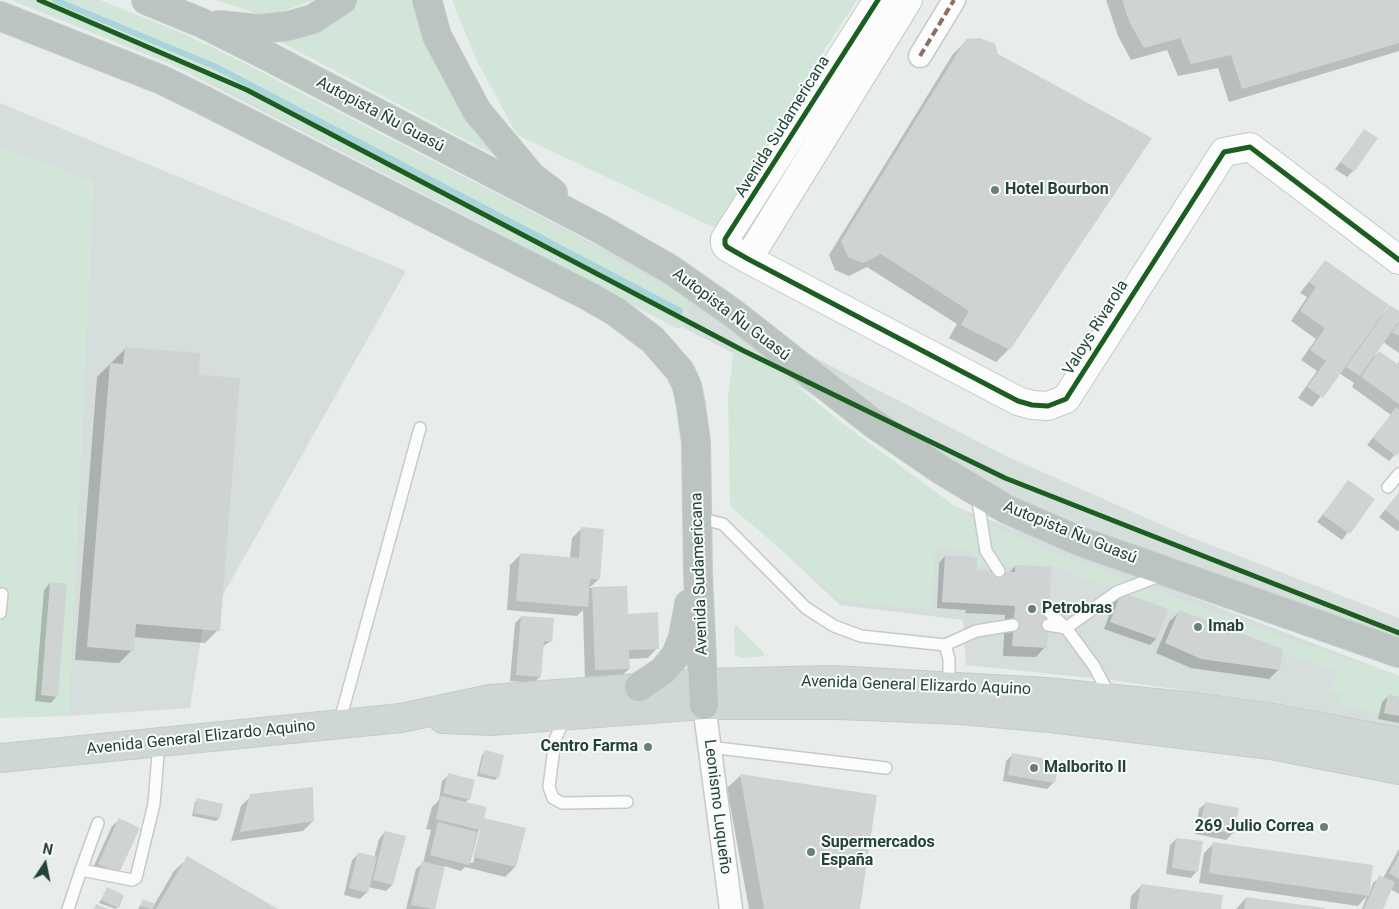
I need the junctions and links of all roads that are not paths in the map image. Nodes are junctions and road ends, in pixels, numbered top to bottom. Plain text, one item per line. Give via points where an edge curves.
1 (146, 0) edge
2 (342, 0) edge
3 (427, 0) edge
4 (878, 0) edge
5 (908, 0) edge
6 (954, 0) edge
7 (0, 16) edge
8 (202, 23) junction
9 (920, 56) dead end
10 (600, 229) junction
11 (748, 259) junction
12 (1399, 260) edge
13 (420, 428) dead end
14 (1399, 474) edge
15 (1388, 487) dead end
16 (976, 491) junction
17 (698, 518) junction
18 (999, 572) dead end
19 (1168, 572) junction
20 (698, 574) junction
21 (2, 594) dead end
22 (1048, 612) dead end
23 (0, 614) edge
24 (1013, 625) dead end
25 (1048, 625) dead end
26 (1066, 628) junction
27 (945, 646) junction
28 (1399, 653) edge
29 (949, 686) junction
30 (639, 687) junction
31 (704, 694) junction
32 (1098, 697) junction
33 (566, 716) junction
34 (401, 718) junction
35 (1083, 722) junction
36 (339, 724) junction
37 (159, 742) junction
38 (1399, 742) edge
39 (710, 747) junction
40 (0, 758) edge
41 (886, 768) dead end
42 (1399, 770) edge
43 (627, 802) dead end
44 (98, 823) dead end
45 (81, 870) junction
46 (68, 909) edge
47 (731, 909) edge

1 - 8 highway, Autopista Ñu Guasú
2 - 8 highway via 313,19 288,26 259,29
3 - 10 highway via 437,36 477,111 532,177
4 - 11 street, Avenida Sudamericana via 726,239 727,247
5 - 11 street
6 - 9 street
7 - 17 highway, Avenida Sudamericana via 162,80 616,312 653,340 680,372 687,386 696,442
8 - 10 highway, Autopista Ñu Guasú
10 - 16 highway, Autopista Ñu Guasú via 670,269 733,313 874,424
11 - 12 street, Valoys Rivarola via 1018,400 1048,406 1066,399 1224,152 1250,147
13 - 36 lane
14 - 15 lane
16 - 18 lane via 986,551
16 - 19 highway, Autopista Ñu Guasú via 1006,509 1082,542
17 - 20 highway, Avenida Sudamericana
17 - 27 lane via 723,524 806,608 834,626 861,636
19 - 26 lane via 1117,592
19 - 28 highway, Autopista Ñu Guasú
20 - 30 highway via 676,655 663,671
20 - 31 highway, Avenida Sudamericana
21 - 23 lane
22 - 26 lane
24 - 27 lane via 976,631
25 - 26 lane
26 - 32 lane via 1094,666
27 - 29 lane via 949,659
29 - 31 main road, Avenida General Elizardo Aquino via 834,680
29 - 32 main road, Avenida General Elizardo Aquino
30 - 31 main road, Avenida General Elizardo Aquino
30 - 34 main road, Avenida General Elizardo Aquino via 490,699
31 - 33 main road, Avenida General Elizardo Aquino
31 - 35 main road, Avenida General Elizardo Aquino via 839,705 960,710
31 - 39 street, Leonismo Luqueño
32 - 35 main road
32 - 38 main road, Avenida General Elizardo Aquino via 1265,717
33 - 34 main road, Avenida General Elizardo Aquino via 491,721
33 - 43 lane via 555,740 549,787 553,798 562,803
34 - 36 main road, Avenida General Elizardo Aquino
35 - 42 main road, Avenida General Elizardo Aquino via 1271,745
36 - 37 main road, Avenida General Elizardo Aquino
37 - 40 main road, Avenida General Elizardo Aquino
37 - 45 lane via 154,804 136,878 132,880
39 - 41 lane
39 - 47 street, Leonismo Luqueño
44 - 45 lane
45 - 46 lane

